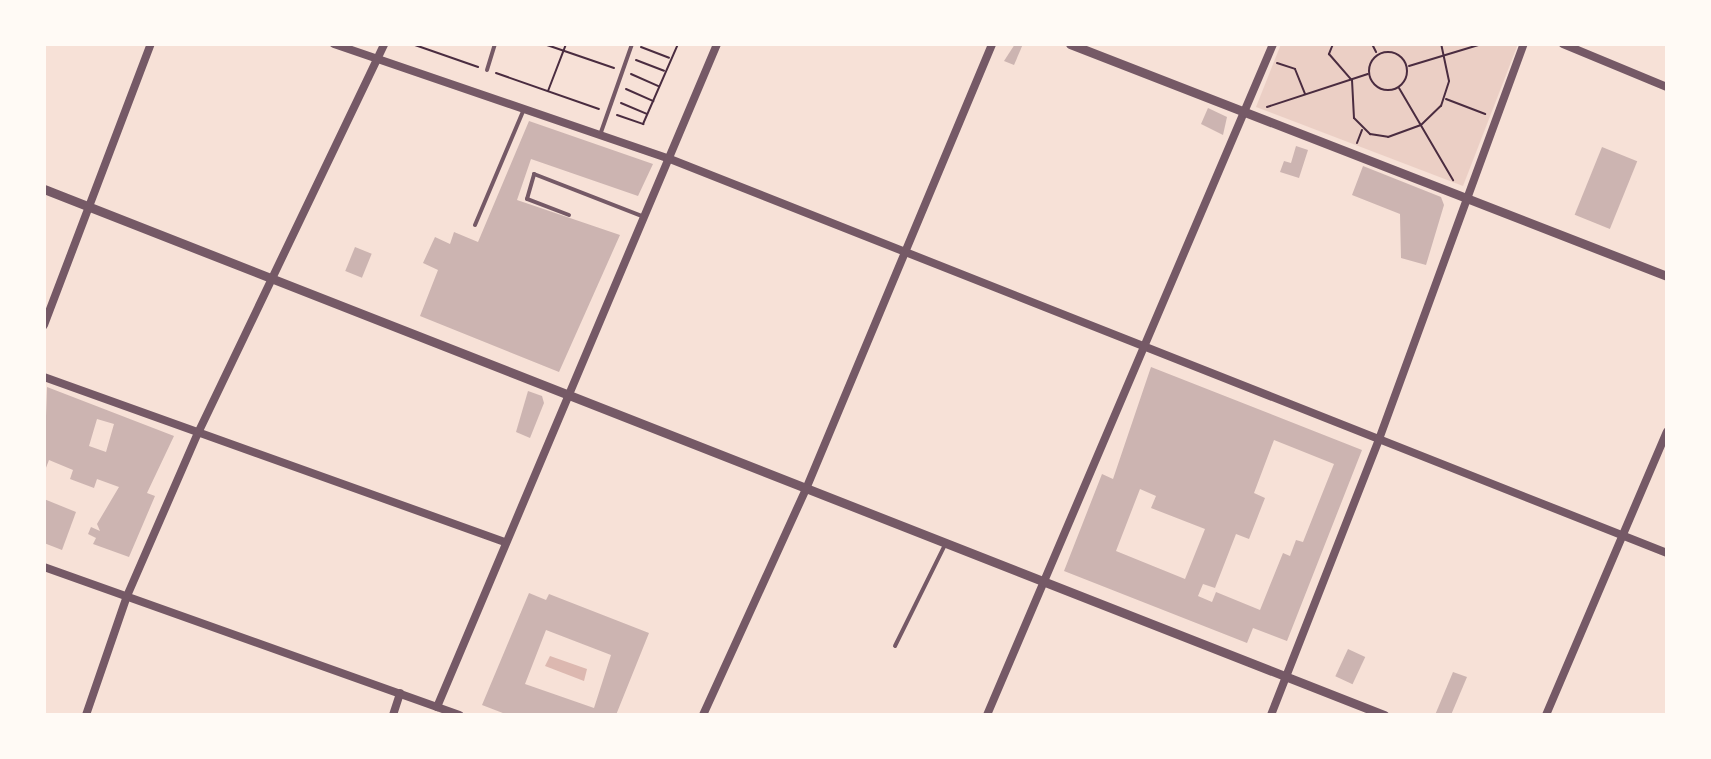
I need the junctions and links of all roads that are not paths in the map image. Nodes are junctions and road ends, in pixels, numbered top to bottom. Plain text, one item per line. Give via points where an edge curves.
1 (151, 44) edge
2 (334, 44) edge
3 (384, 44) edge
4 (495, 44) edge
5 (632, 44) edge
6 (717, 44) edge
7 (992, 44) edge
8 (1070, 44) edge
9 (1273, 44) edge
10 (1524, 44) edge
11 (1563, 44) edge
12 (377, 59) junction
13 (487, 70) road end
14 (1667, 87) edge
15 (524, 109) junction
16 (1245, 114) junction
17 (600, 135) junction
18 (670, 159) junction
19 (44, 189) edge
20 (1464, 199) junction
21 (88, 205) junction
22 (569, 215) dead end
23 (645, 217) junction
24 (475, 225) dead end
25 (905, 254) junction
26 (272, 274) junction
27 (1667, 276) edge
28 (44, 325) edge
29 (1141, 349) junction
30 (44, 377) edge
31 (567, 392) junction
32 (1667, 432) edge
33 (198, 433) junction
34 (1378, 442) junction
35 (806, 489) junction
36 (1622, 536) junction
37 (505, 542) junction
38 (945, 545) junction
39 (1667, 553) edge
40 (44, 567) edge
41 (1042, 585) junction
42 (127, 596) junction
43 (895, 646) dead end
44 (1284, 676) junction
45 (400, 693) junction
46 (437, 707) junction
47 (86, 715) edge
48 (393, 715) edge
49 (459, 715) edge
50 (703, 715) edge
51 (987, 715) edge
52 (1271, 715) edge
53 (1384, 715) edge
54 (1546, 715) edge

1 - 21 street
2 - 12 street
3 - 12 street
4 - 13 lane
5 - 17 lane
6 - 18 street
7 - 25 street
8 - 16 street
9 - 16 street
10 - 20 street
11 - 14 street
12 - 15 street
12 - 26 street
15 - 17 street
15 - 24 lane
16 - 20 street
16 - 29 street
17 - 18 street
18 - 23 street
18 - 25 street
19 - 21 street
20 - 27 street
20 - 34 street
21 - 26 street
21 - 28 street
22 - 23 lane via 527,199 534,174
23 - 31 street
25 - 29 street
25 - 35 street
26 - 31 street
26 - 33 street
29 - 34 street
29 - 41 street
30 - 33 street
31 - 35 street
31 - 37 street
32 - 36 street
33 - 37 street
33 - 42 street
34 - 36 street
34 - 44 street
35 - 38 street
35 - 50 street
36 - 39 street
36 - 54 street
37 - 46 street
38 - 41 street
38 - 43 lane
40 - 42 street
41 - 44 street
41 - 51 street
42 - 45 street
42 - 47 street
44 - 52 street
44 - 53 street
45 - 46 street
45 - 48 street
46 - 49 street

